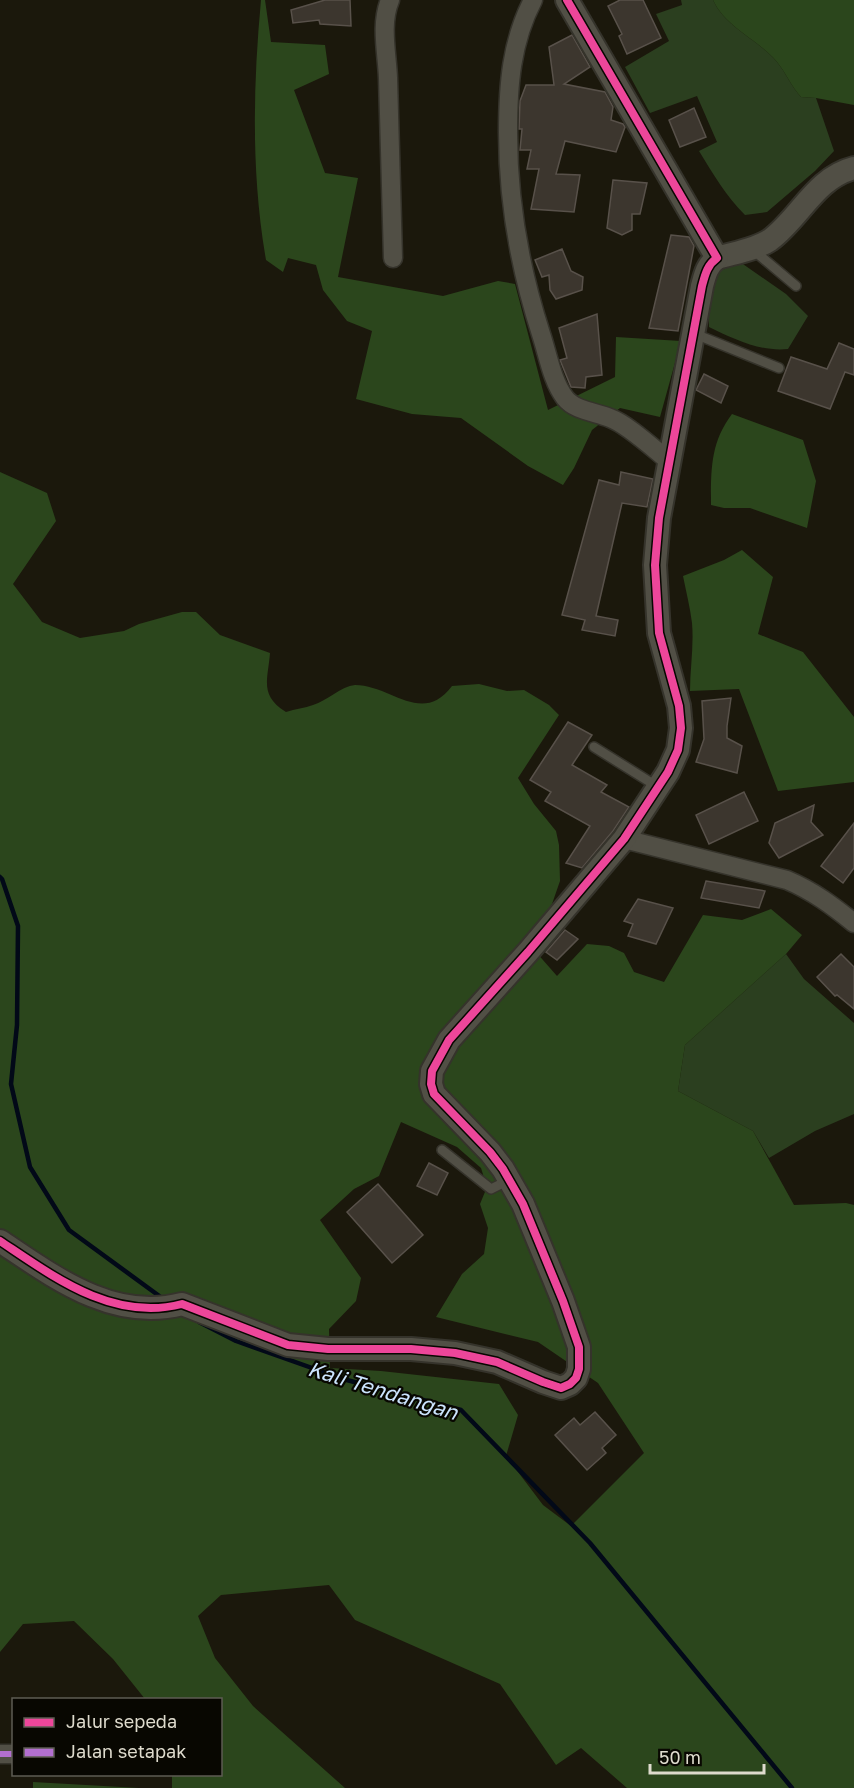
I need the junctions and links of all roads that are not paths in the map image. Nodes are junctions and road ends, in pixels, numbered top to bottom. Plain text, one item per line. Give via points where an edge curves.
1 (390, 0) edge
2 (533, 0) edge
3 (567, 0) edge
4 (854, 168) edge
5 (751, 248) junction
6 (393, 258) dead end
7 (717, 258) junction
8 (796, 286) dead end
9 (693, 333) junction
10 (779, 368) dead end
11 (669, 461) junction
12 (594, 747) dead end
13 (658, 787) junction
14 (624, 839) junction
15 (854, 924) edge
16 (442, 1150) dead end
17 (509, 1180) junction
18 (0, 1240) edge

1 - 6 street via 384,30
2 - 11 street via 514,49 508,100 508,176 527,293 557,384 566,399 574,407 613,419
3 - 7 street
4 - 5 street via 833,176 784,227 768,241
5 - 7 street
5 - 8 lane
7 - 9 street via 707,270
9 - 10 lane
9 - 11 street
11 - 13 street via 658,518 655,576 659,633 679,706 681,728 678,750
12 - 13 lane
13 - 14 street
14 - 15 street via 787,880 827,901
14 - 17 street via 449,1040 432,1071 434,1094 490,1152
16 - 17 lane via 491,1189
17 - 18 street via 532,1225 579,1347 576,1378 561,1388 497,1362 455,1353 288,1345 215,1316 174,1306 133,1308 97,1299 74,1289

